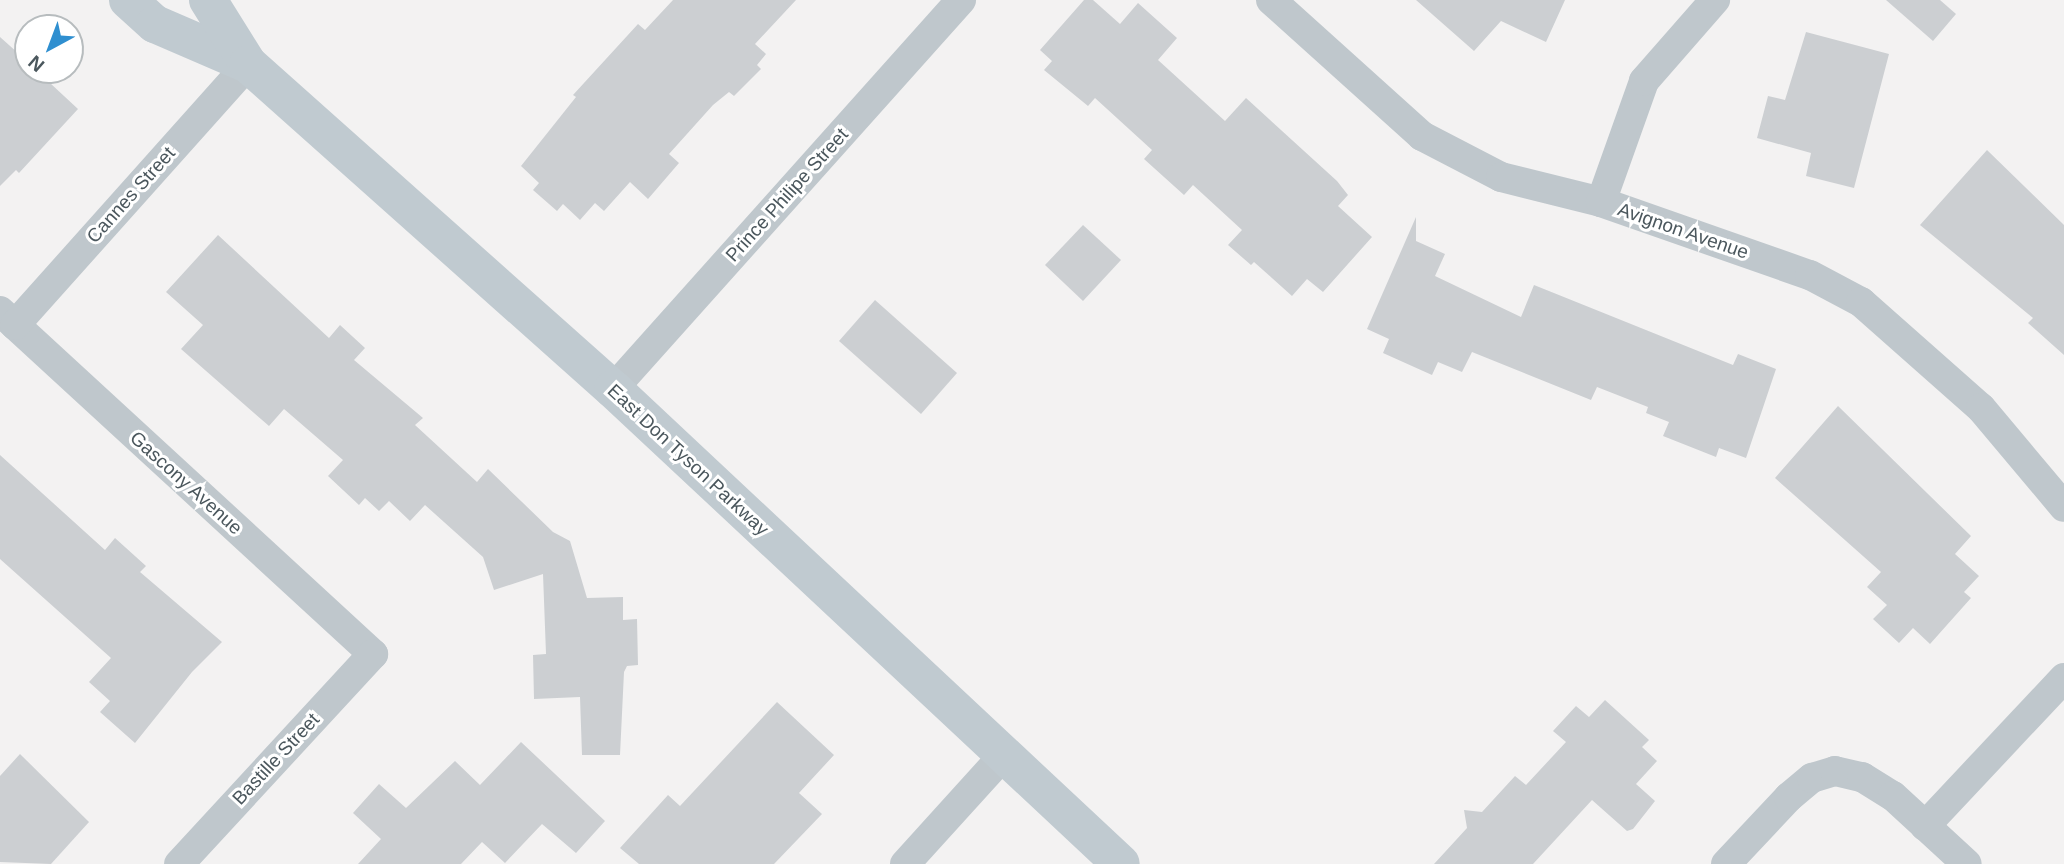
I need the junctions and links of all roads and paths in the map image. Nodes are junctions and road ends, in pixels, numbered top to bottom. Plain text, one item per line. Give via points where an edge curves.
1 (128, 0) edge
2 (208, 0) edge
3 (961, 0) edge
4 (1271, 0) edge
5 (1716, 0) edge
6 (248, 64) junction
7 (1601, 202) junction
8 (7, 318) edge
9 (613, 389) junction
10 (2064, 507) edge
11 (373, 654) joint
12 (2064, 678) edge
13 (1003, 755) junction
14 (1925, 826) junction
15 (179, 864) edge
16 (905, 864) edge
17 (1121, 864) edge
18 (1726, 864) edge
19 (1967, 864) edge

1 - 6 main road, East Don Tyson Parkway via 155,24
2 - 6 main road, East Don Tyson Parkway
3 - 9 street, Prince Philipe Street
4 - 7 street, Avignon Avenue via 1422,136 1501,177
5 - 7 street via 1644,81
6 - 8 street, Cannes Street
6 - 9 main road, East Don Tyson Parkway
7 - 10 street, Avignon Avenue via 1810,275 1861,302 1900,331 1981,408
8 - 11 street, Gascony Avenue
9 - 13 main road, East Don Tyson Parkway
11 - 15 street, Bastille Street
12 - 14 street
13 - 16 street
13 - 17 main road, East Don Tyson Parkway
14 - 18 street via 1893,796 1862,777 1835,771 1812,778 1797,790
14 - 19 street

